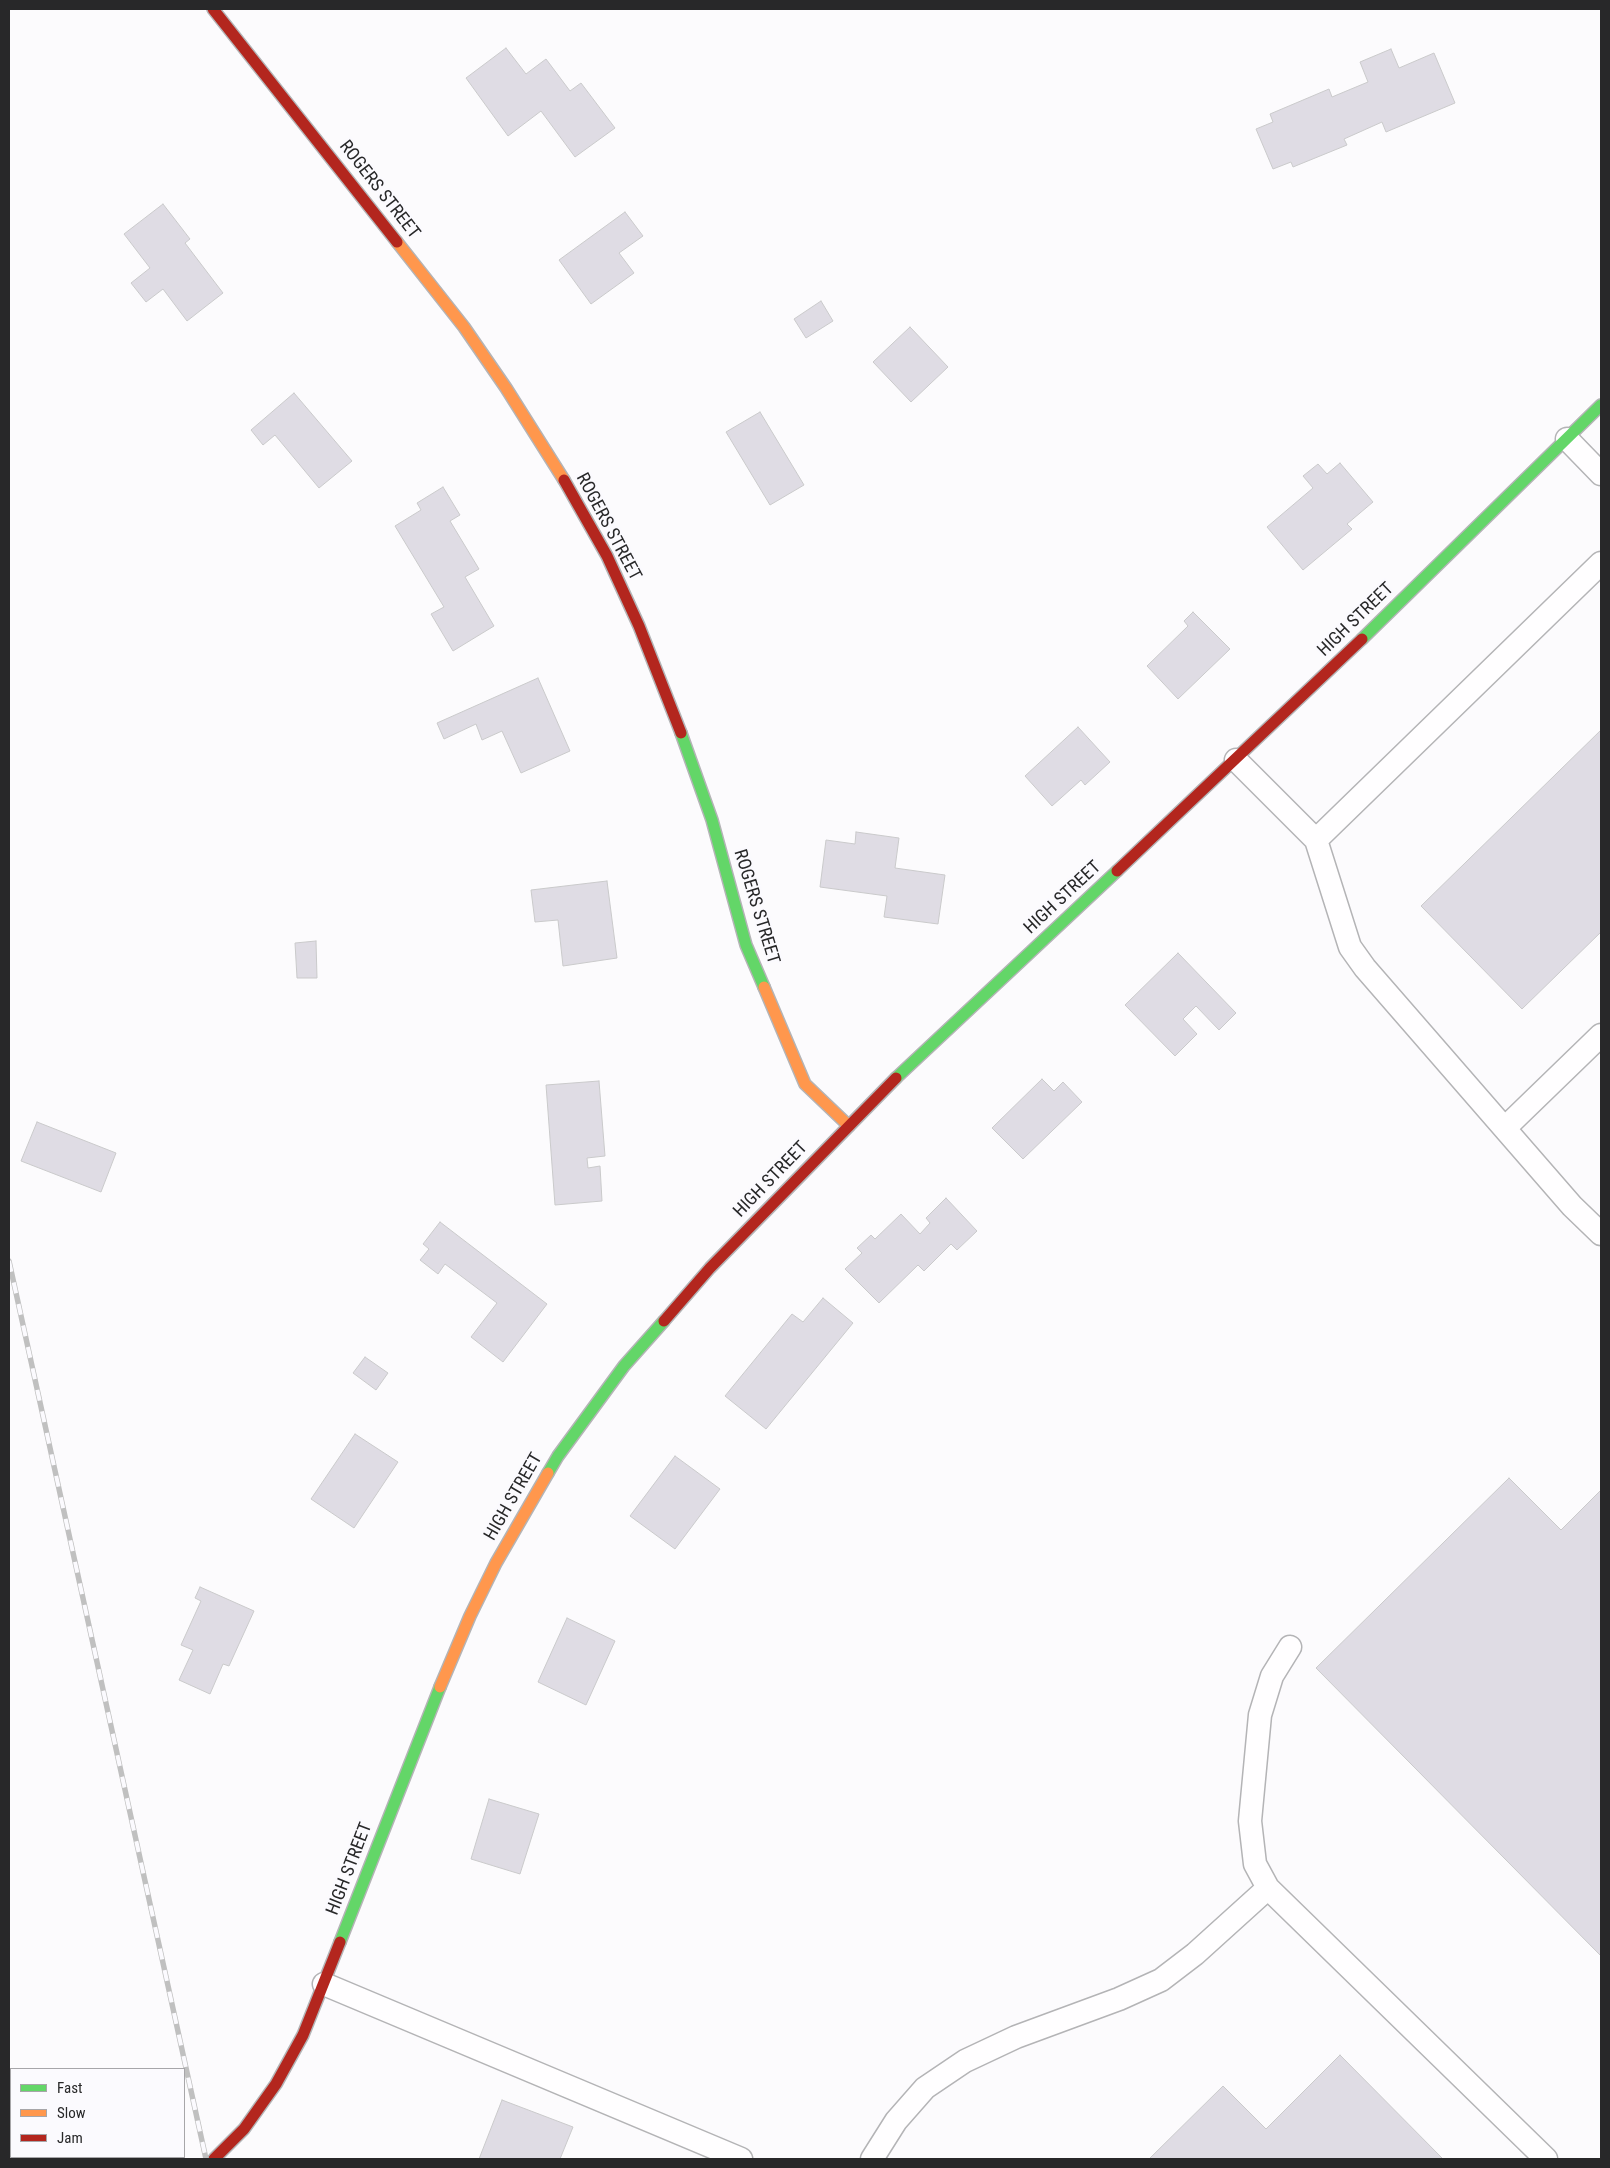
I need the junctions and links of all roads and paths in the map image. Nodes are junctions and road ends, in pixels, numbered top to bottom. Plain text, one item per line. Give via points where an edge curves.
1 (213, 9) edge
2 (1601, 405) edge
3 (1567, 439) junction
4 (1601, 474) edge
5 (1601, 563) edge
6 (1236, 760) junction
7 (1316, 840) junction
8 (1601, 1035) edge
9 (849, 1126) junction
10 (1505, 1128) junction
11 (1601, 1234) edge
12 (1290, 1647) dead end
13 (1268, 1888) junction
14 (324, 1984) junction
15 (214, 2159) edge
16 (741, 2159) edge
17 (872, 2159) edge
18 (1546, 2159) edge

1 - 9 main road, ROGERS STREET via 464,326 576,500 607,556 639,626 712,820 746,945 805,1084
2 - 3 main road, HIGH STREET
3 - 4 lane
3 - 6 main road, HIGH STREET
5 - 7 lane
6 - 7 lane
6 - 9 main road, HIGH STREET via 894,1080
7 - 10 lane via 1350,947
8 - 10 lane
9 - 14 main road, HIGH STREET via 666,1316 624,1366 558,1456 522,1516 470,1616
10 - 11 lane via 1572,1206
12 - 13 lane via 1272,1676 1260,1715 1250,1821 1255,1864
13 - 17 lane via 1161,1980 1016,2037 964,2061 924,2088 896,2121
13 - 18 lane
14 - 15 main road, HIGH STREET via 303,2036 276,2084 244,2129
14 - 16 lane

